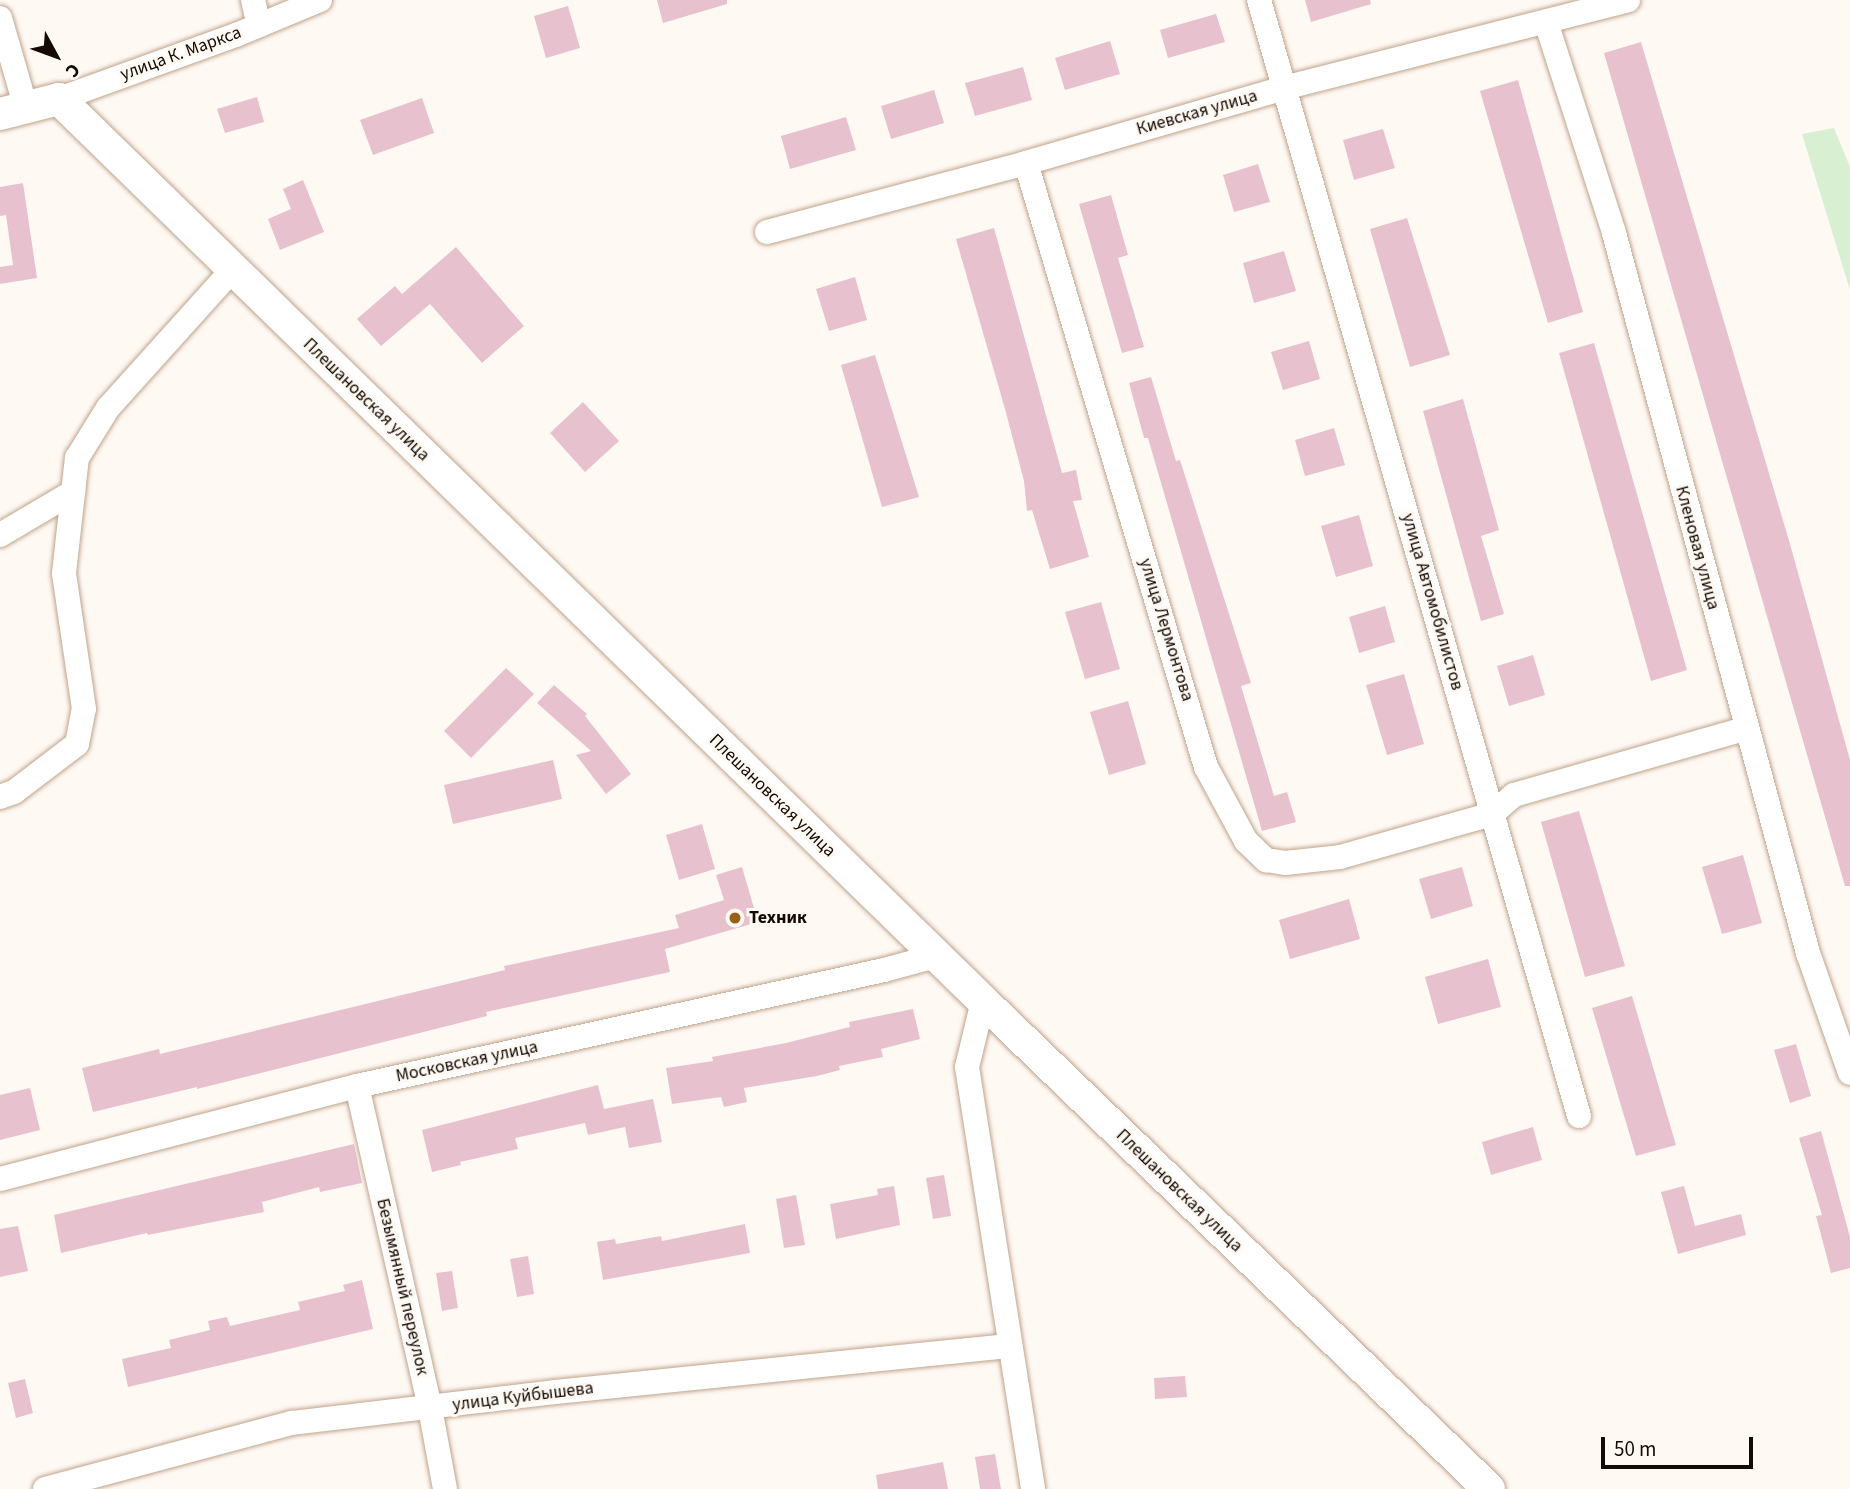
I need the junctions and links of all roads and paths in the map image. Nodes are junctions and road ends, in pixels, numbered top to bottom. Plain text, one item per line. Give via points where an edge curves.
1 (254, 0) edge
2 (320, 0) edge
3 (1259, 0) edge
4 (1628, 0) edge
5 (0, 18) edge
6 (1546, 22) junction
7 (259, 25) junction
8 (1284, 88) junction
9 (58, 99) junction
10 (13, 111) edge
11 (1026, 163) junction
12 (767, 232) dead end
13 (233, 270) junction
14 (73, 492) junction
15 (0, 535) edge
16 (1746, 728) junction
17 (0, 797) edge
18 (1492, 814) junction
19 (936, 956) junction
20 (983, 1001) junction
21 (1850, 1073) edge
22 (357, 1086) junction
23 (1579, 1116) dead end
24 (0, 1179) edge
25 (1009, 1346) junction
26 (430, 1408) junction
27 (45, 1489) edge
28 (445, 1489) edge
29 (1033, 1489) edge
30 (1489, 1489) edge

1 - 7 street
2 - 7 street, улица К. Маркса
3 - 8 street, улица Автомобилистов
4 - 6 street, Киевская улица
5 - 10 street
6 - 8 street, Киевская улица
6 - 16 street, Кленовая улица via 1614,233
7 - 9 street, улица К. Маркса
8 - 11 street, Киевская улица
8 - 18 street, улица Автомобилистов
9 - 10 main road, улица К. Маркса
9 - 13 main road, Плешановская улица
11 - 12 street, Киевская улица
11 - 18 street, улица Лермонтова via 1206,767 1246,841 1266,860 1285,863 1340,857
13 - 14 street via 108,408 76,458
13 - 19 main road, Плешановская улица
14 - 15 street
14 - 17 street via 64,573 84,709 77,744 14,792
16 - 18 street via 1514,795
16 - 21 street, Кленовая улица via 1808,953
18 - 23 street, улица Автомобилистов
19 - 20 main road, Плешановская улица
19 - 22 street, Московская улица
20 - 25 street via 967,1067
20 - 30 main road, Плешановская улица
22 - 24 street, Московская улица
22 - 26 street, Безымянный переулок
25 - 26 street, улица Куйбышева
25 - 29 street
26 - 27 street, улица Куйбышева via 292,1423
26 - 28 street, Безымянный переулок

